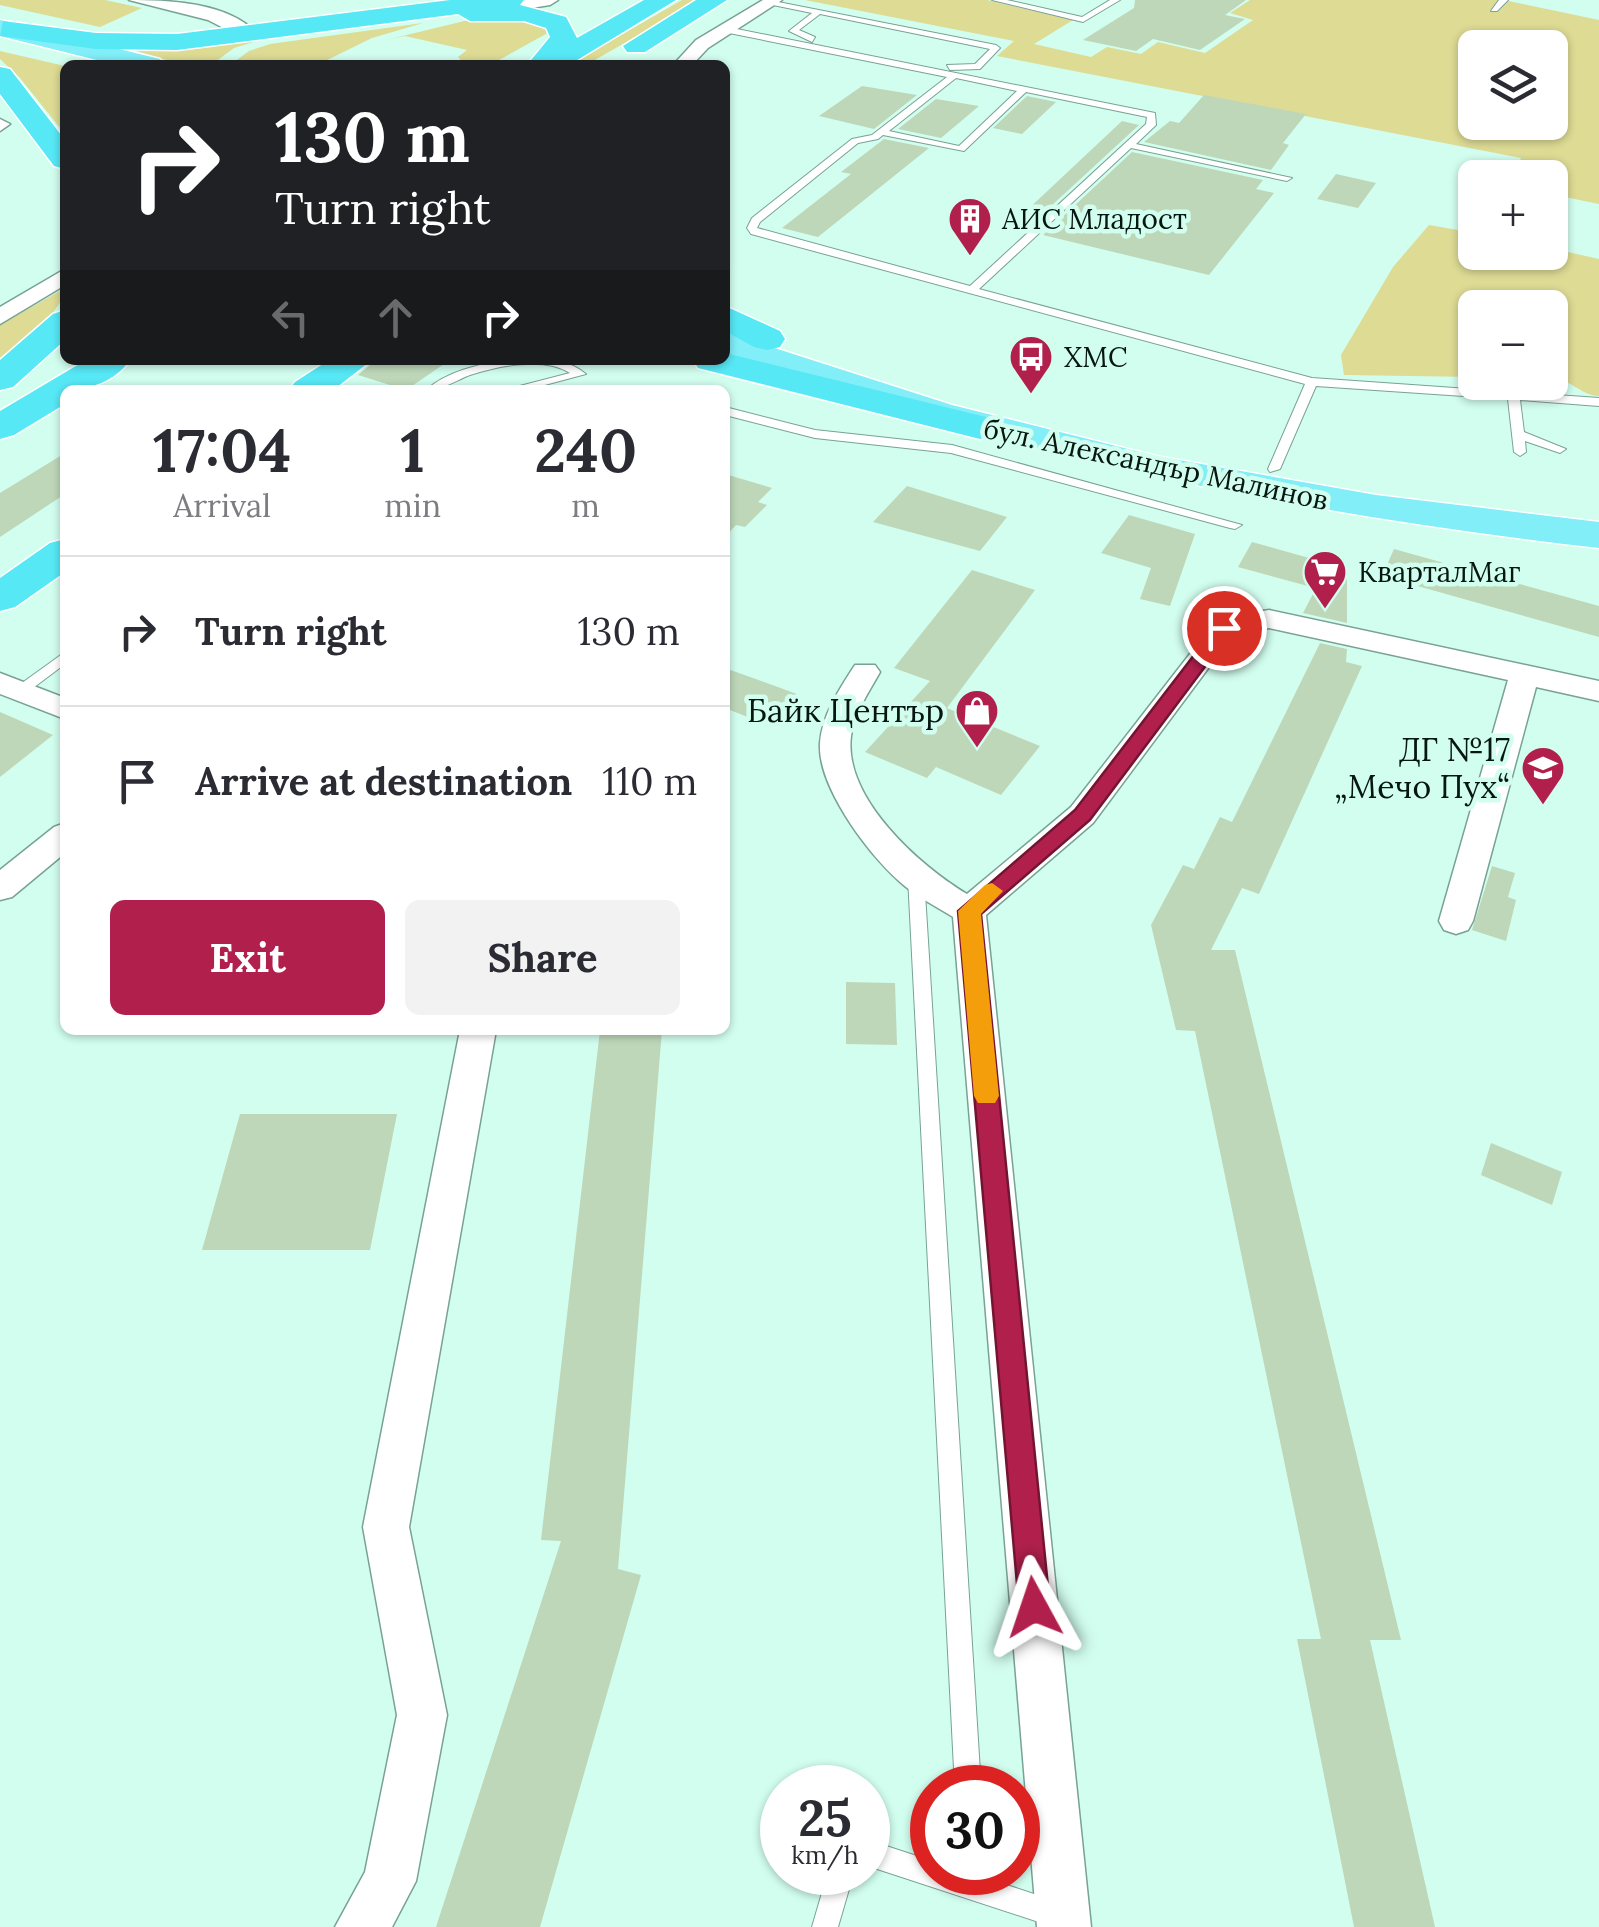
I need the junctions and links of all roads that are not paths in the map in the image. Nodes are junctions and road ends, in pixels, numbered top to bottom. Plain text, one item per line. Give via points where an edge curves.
1 (136, 0) edge
2 (511, 0) edge
3 (550, 0) edge
4 (663, 0) edge
5 (714, 0) edge
6 (728, 0) edge
7 (996, 0) edge
8 (1116, 0) edge
9 (1504, 0) edge
10 (773, 1) edge
11 (1494, 9) dead end
12 (818, 12) junction
13 (470, 13) junction
14 (831, 14) junction
15 (861, 25) dead end
16 (727, 30) junction
17 (1, 33) edge
18 (249, 34) junction
19 (85, 60) edge
20 (127, 60) edge
21 (227, 60) edge
22 (545, 60) edge
23 (558, 60) edge
24 (612, 60) edge
25 (694, 60) edge
26 (695, 60) edge
27 (0, 76) edge
28 (953, 76) junction
29 (1024, 88) junction
30 (882, 132) junction
31 (1130, 145) junction
32 (60, 154) edge
33 (1287, 178) dead end
34 (60, 278) edge
35 (970, 292) junction
36 (0, 317) edge
37 (730, 322) edge
38 (60, 326) edge
39 (730, 345) edge
40 (60, 349) edge
41 (104, 365) edge
42 (304, 365) edge
43 (346, 365) edge
44 (502, 365) edge
45 (564, 365) edge
46 (730, 365) edge
47 (0, 382) edge
48 (1312, 382) junction
49 (70, 385) edge
50 (275, 385) edge
51 (316, 385) edge
52 (441, 385) edge
53 (537, 385) edge
54 (60, 391) edge
55 (1458, 391) edge
56 (1513, 400) edge
57 (1568, 400) edge
58 (1599, 402) edge
59 (730, 412) edge
60 (0, 427) edge
61 (980, 427) junction
62 (1518, 434) junction
63 (1560, 449) dead end
64 (1520, 452) dead end
65 (1274, 469) junction
66 (1599, 513) edge
67 (1235, 525) dead end
68 (1599, 535) edge
69 (60, 550) edge
70 (60, 552) edge
71 (0, 579) edge
72 (0, 598) edge
73 (60, 660) edge
74 (865, 672) dead end
75 (1524, 674) junction
76 (6, 686) edge
77 (1599, 691) edge
78 (60, 707) edge
79 (60, 839) edge
80 (916, 877) junction
81 (0, 888) edge
82 (969, 911) junction
83 (1456, 921) dead end
84 (477, 1035) edge
85 (967, 1765) edge
86 (834, 1895) edge
87 (1006, 1895) edge
88 (1064, 1922) edge
89 (362, 1927) edge
90 (826, 1927) edge

1 - 18 street via 226,20
2 - 18 highway
3 - 13 street
4 - 23 highway
5 - 24 highway
6 - 25 highway via 705,26
7 - 8 lane via 1083,20
9 - 11 lane
10 - 12 lane
10 - 16 street
12 - 14 lane
12 - 14 lane via 793,32 956,68 977,67 996,52 990,45
13 - 21 highway via 270,40
13 - 22 highway via 526,14 557,24 564,38
14 - 15 lane
16 - 26 street
16 - 28 lane
17 - 18 highway via 144,43
17 - 19 main road
17 - 20 main road
27 - 32 highway
28 - 29 lane
28 - 30 lane
29 - 30 lane via 961,149
29 - 31 lane via 1152,115 1151,125
30 - 35 lane via 855,141 752,228 768,239
31 - 33 lane
31 - 35 lane
34 - 36 street
35 - 48 lane
37 - 65 main road, бул. Александър Малинов via 997,409
38 - 47 highway
39 - 61 main road, бул. Александър Малинов
40 - 47 highway
41 - 49 highway
42 - 50 highway
43 - 51 highway
44 - 52 lane
45 - 53 lane via 580,374
46 - 61 highway
48 - 55 lane
48 - 65 lane
54 - 60 highway
56 - 62 lane
57 - 58 lane
59 - 67 lane via 815,434 952,448
61 - 68 main road, бул. Александър Малинов via 1296,497
62 - 63 lane
62 - 64 lane
65 - 66 main road, бул. Александър Малинов
69 - 71 highway
70 - 72 highway
73 - 76 lane
74 - 80 street via 838,724 834,752 856,802
75 - 77 street
75 - 82 street via 1269,619 1224,628 1082,815
75 - 83 street
76 - 78 street
79 - 81 street
80 - 82 street
80 - 85 lane
82 - 88 street
84 - 89 street via 386,1526 422,1716 390,1881
86 - 90 lane
87 - 88 lane

